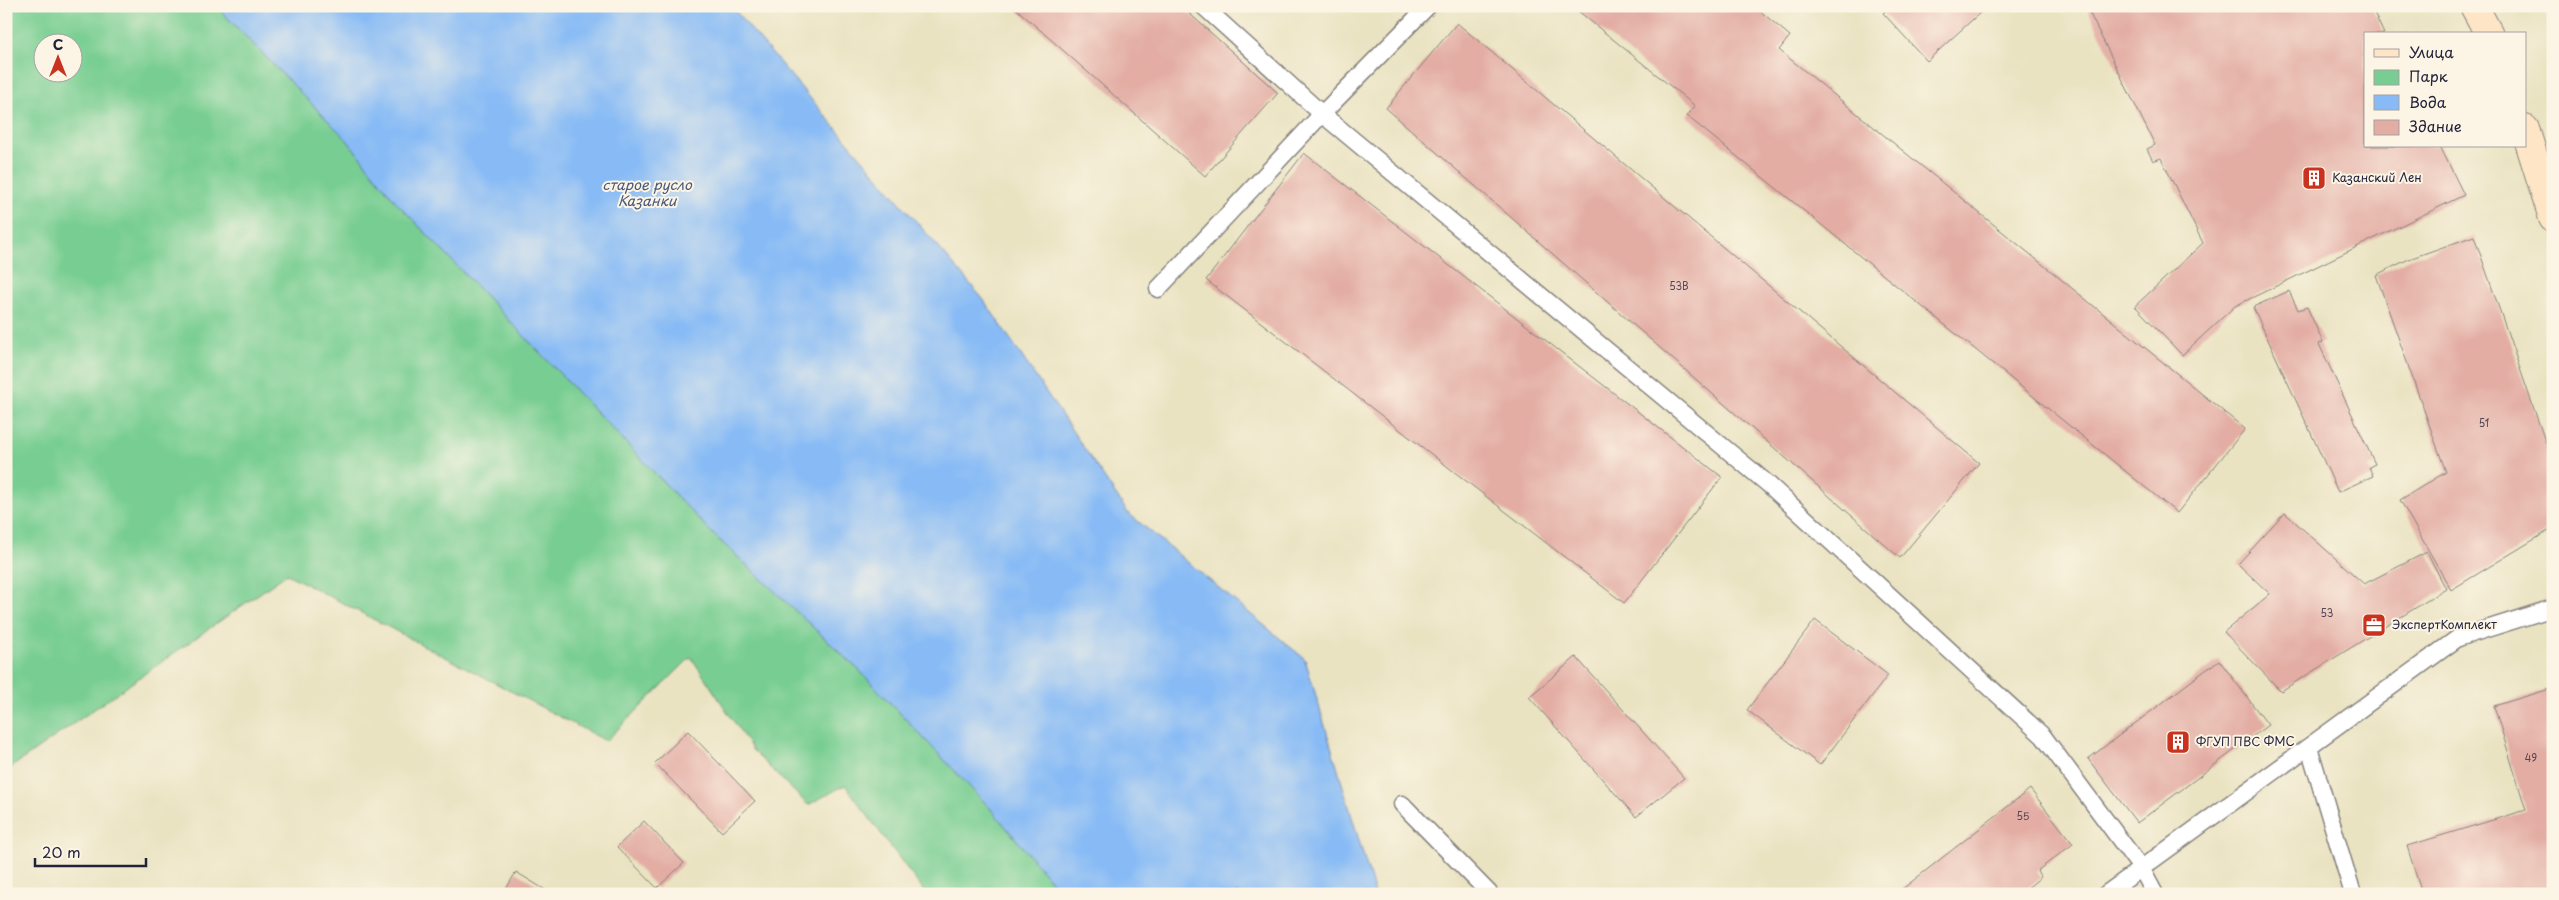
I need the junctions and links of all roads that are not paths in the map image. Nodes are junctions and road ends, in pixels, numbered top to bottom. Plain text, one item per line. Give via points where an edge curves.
1 (1204, 6) edge
2 (1428, 6) edge
3 (2474, 6) edge
4 (2488, 32) edge
5 (1322, 114) junction
6 (2526, 131) edge
7 (2553, 218) edge
8 (1158, 289) dead end
9 (2553, 608) edge
10 (2309, 747) junction
11 (1402, 804) dead end
12 (2141, 868) junction
13 (1490, 894) edge
14 (2106, 894) edge
15 (2155, 894) edge
16 (2353, 894) edge

1 - 5 lane
2 - 5 lane
3 - 4 street
5 - 8 lane
5 - 12 lane via 1768,484 2043,736
6 - 7 street
9 - 10 lane via 2458,638
10 - 12 lane
10 - 16 lane
11 - 13 lane
12 - 14 lane
12 - 15 lane

